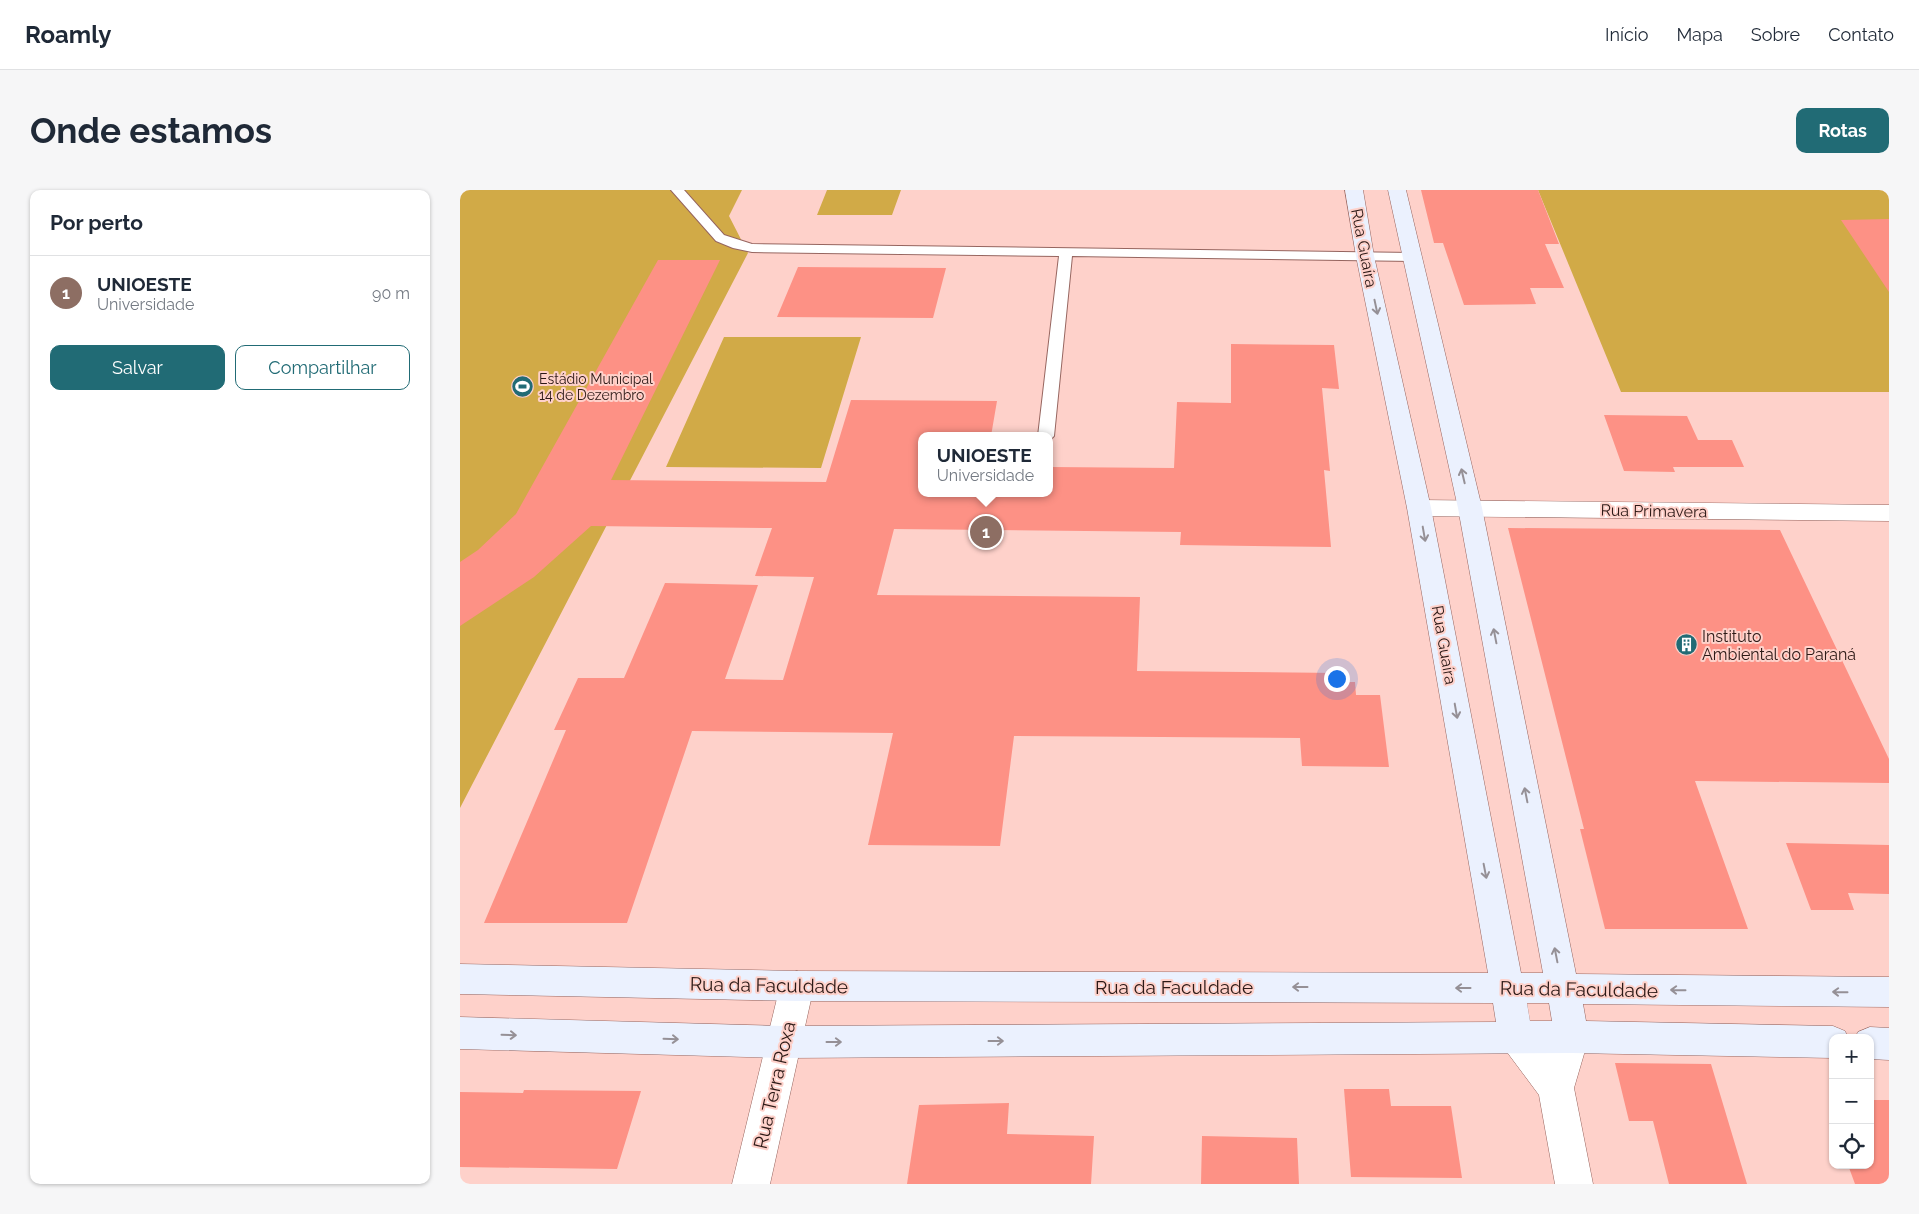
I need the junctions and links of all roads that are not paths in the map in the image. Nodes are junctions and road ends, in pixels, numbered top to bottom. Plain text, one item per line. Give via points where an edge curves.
1 (677, 190) edge
2 (1354, 190) edge
3 (1397, 190) edge
4 (1066, 252) junction
5 (1365, 256) junction
6 (1413, 257) junction
7 (1046, 432) edge
8 (1419, 508) junction
9 (1470, 508) junction
10 (1889, 513) edge
11 (460, 979) edge
12 (797, 986) junction
13 (1506, 988) junction
14 (1563, 988) junction
15 (1889, 992) edge
16 (460, 1033) edge
17 (1516, 1037) junction
18 (1572, 1037) junction
19 (784, 1042) junction
20 (1829, 1042) edge
21 (1874, 1043) edge
22 (1889, 1044) edge
23 (1556, 1088) junction
24 (751, 1184) edge
25 (1574, 1184) edge

1 - 4 lane via 720,238 752,248
2 - 5 street, Rua Guaíra
3 - 6 street, Rua Guaíra
4 - 5 lane
4 - 7 lane
5 - 6 lane
5 -> 8 street, Rua Guaíra
9 -> 6 street, Rua Guaíra
8 - 9 street, Rua Primavera
8 -> 13 street, Rua Guaíra
9 - 10 street, Rua Primavera
14 -> 9 street, Rua Guaíra
11 - 12 street, Rua da Faculdade
13 -> 12 street, Rua da Faculdade
12 - 19 street, Rua Terra Roxa
13 - 14 street, Rua da Faculdade
13 - 17 street, Rua Guaíra
15 -> 14 street, Rua da Faculdade
14 - 18 street, Rua Guaíra
16 -> 19 street
17 - 18 street
19 -> 17 street
17 - 23 street, Rua Guaíra
18 - 20 street
18 - 23 street, Rua Guaíra
19 - 24 street, Rua Terra Roxa
21 - 22 street
23 - 25 street, Rua Guaíra

